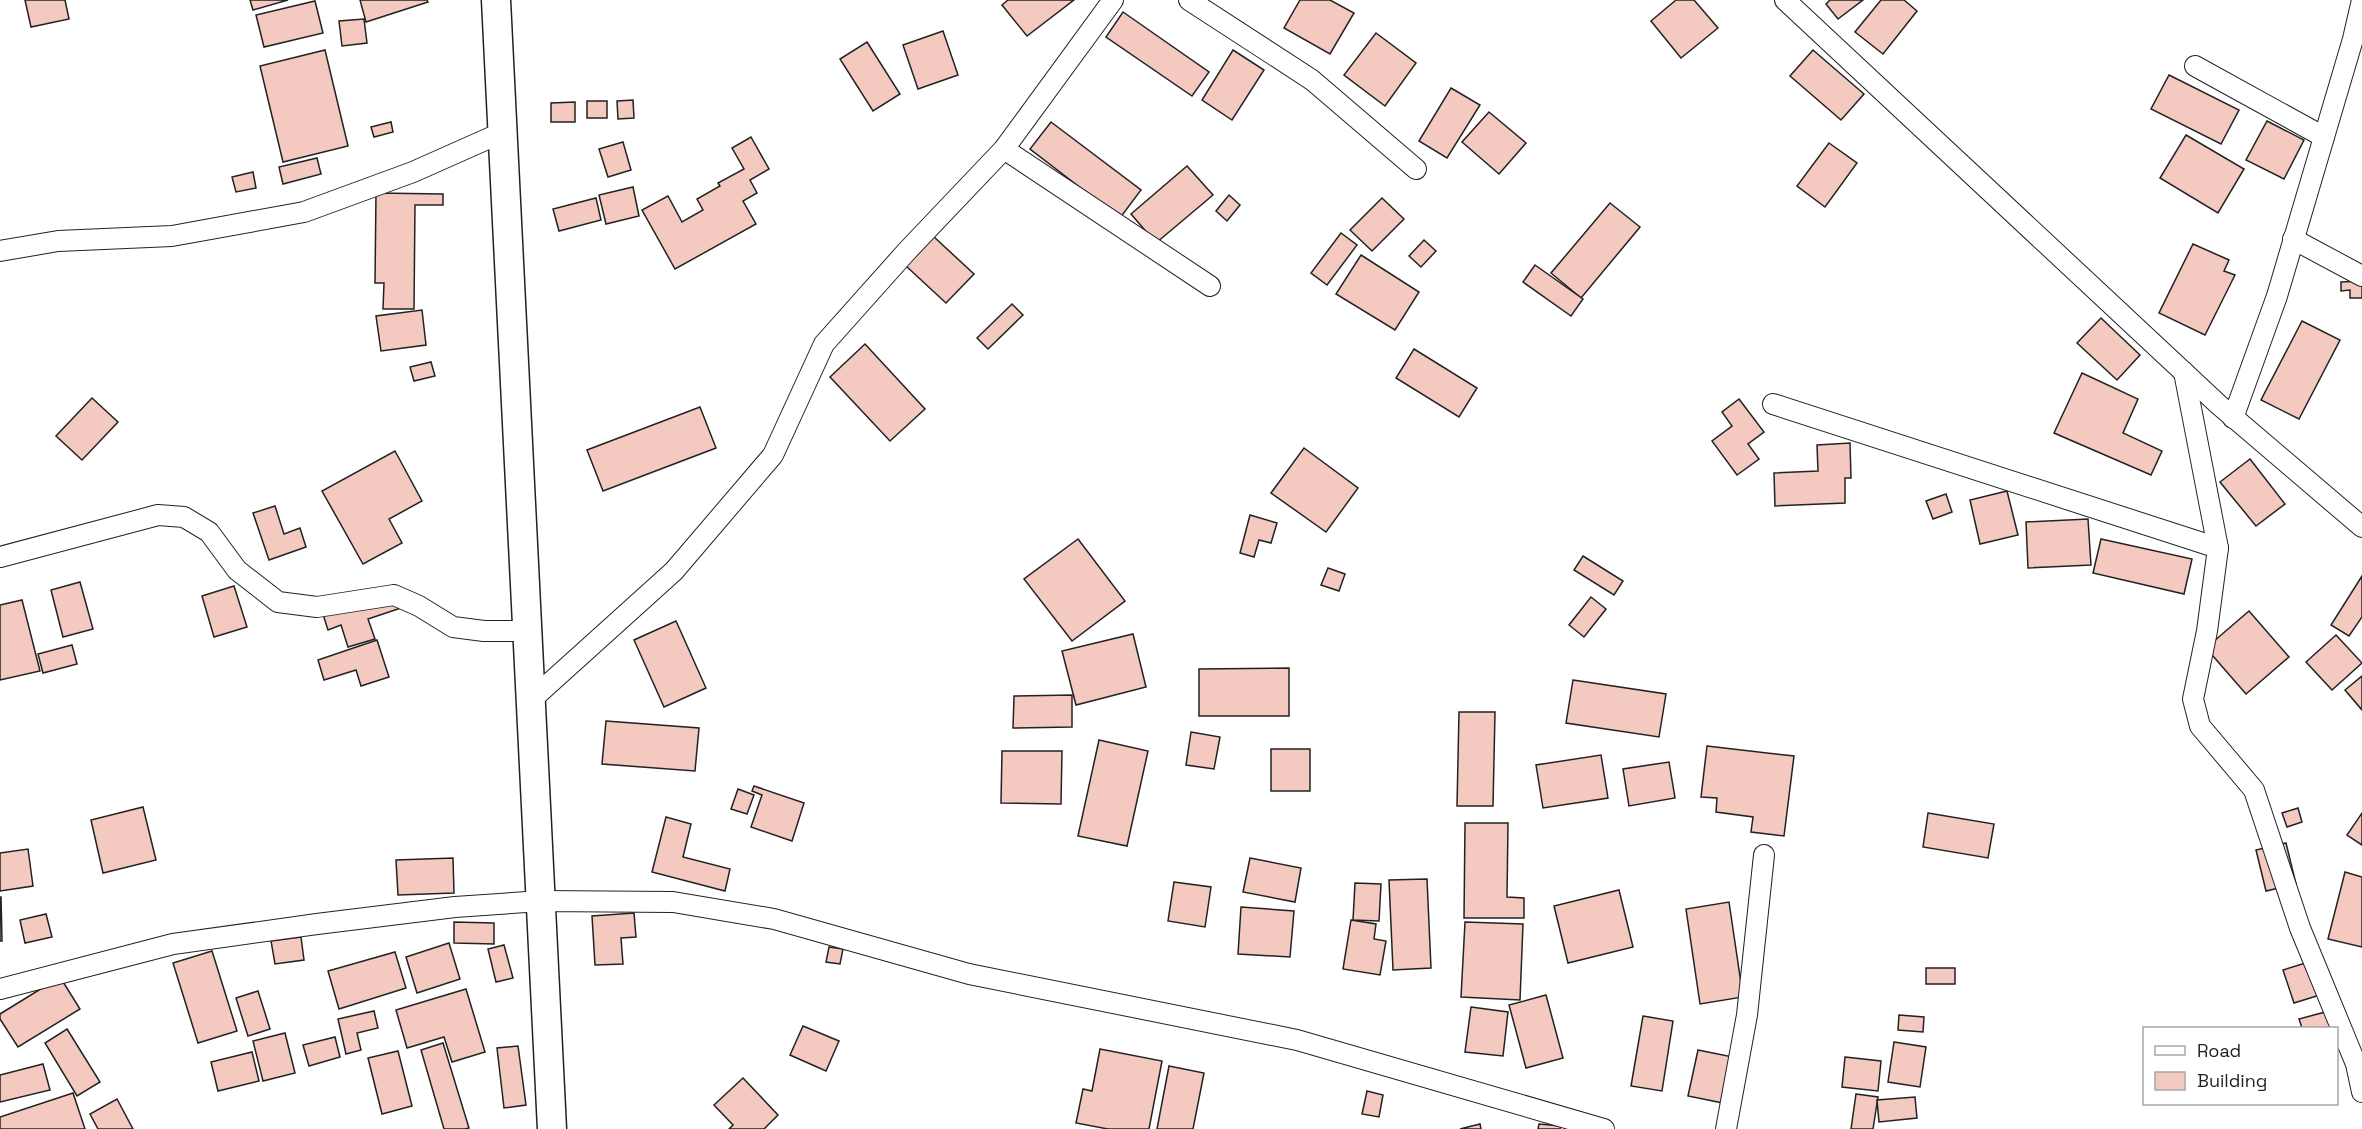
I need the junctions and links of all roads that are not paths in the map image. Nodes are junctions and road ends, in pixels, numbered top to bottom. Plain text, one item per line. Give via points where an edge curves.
1 (496, 0) edge
2 (1113, 0) edge
3 (1189, 0) edge
4 (1785, 0) edge
5 (2362, 0) edge
6 (2195, 66) dead end
7 (503, 132) junction
8 (2324, 137) junction
9 (1004, 149) junction
10 (1416, 169) dead end
11 (2293, 239) junction
12 (0, 251) edge
13 (2362, 276) edge
14 (1210, 286) dead end
15 (2184, 372) junction
16 (1773, 404) dead end
17 (2233, 418) junction
18 (2362, 527) edge
19 (2218, 548) junction
20 (0, 557) edge
21 (528, 630) junction
22 (531, 700) junction
23 (1764, 855) dead end
24 (542, 902) junction
25 (0, 989) edge
26 (2362, 1092) edge
27 (552, 1129) edge
28 (1604, 1129) edge
29 (1726, 1129) edge

1 - 7 main road
2 - 9 street
3 - 10 street via 1311,81
4 - 15 street
5 - 8 street
6 - 8 street
7 - 12 street via 413,172 304,212 172,237 58,241
7 - 21 main road
8 - 11 street
9 - 14 street
9 - 22 street via 824,344 773,455 697,545 674,571
11 - 13 street
11 - 17 street
15 - 17 street
15 - 19 street
16 - 19 street
17 - 18 street
19 - 26 street via 2193,699 2200,726 2254,790 2300,928 2356,1064
20 - 21 street via 158,515 184,517 208,532 237,570 278,602 317,607 394,595 453,627
21 - 22 main road
22 - 24 main road
23 - 29 street via 1747,1015
24 - 25 street via 455,907 173,944
24 - 27 main road
24 - 28 street via 673,902 774,919 969,974 1297,1040

